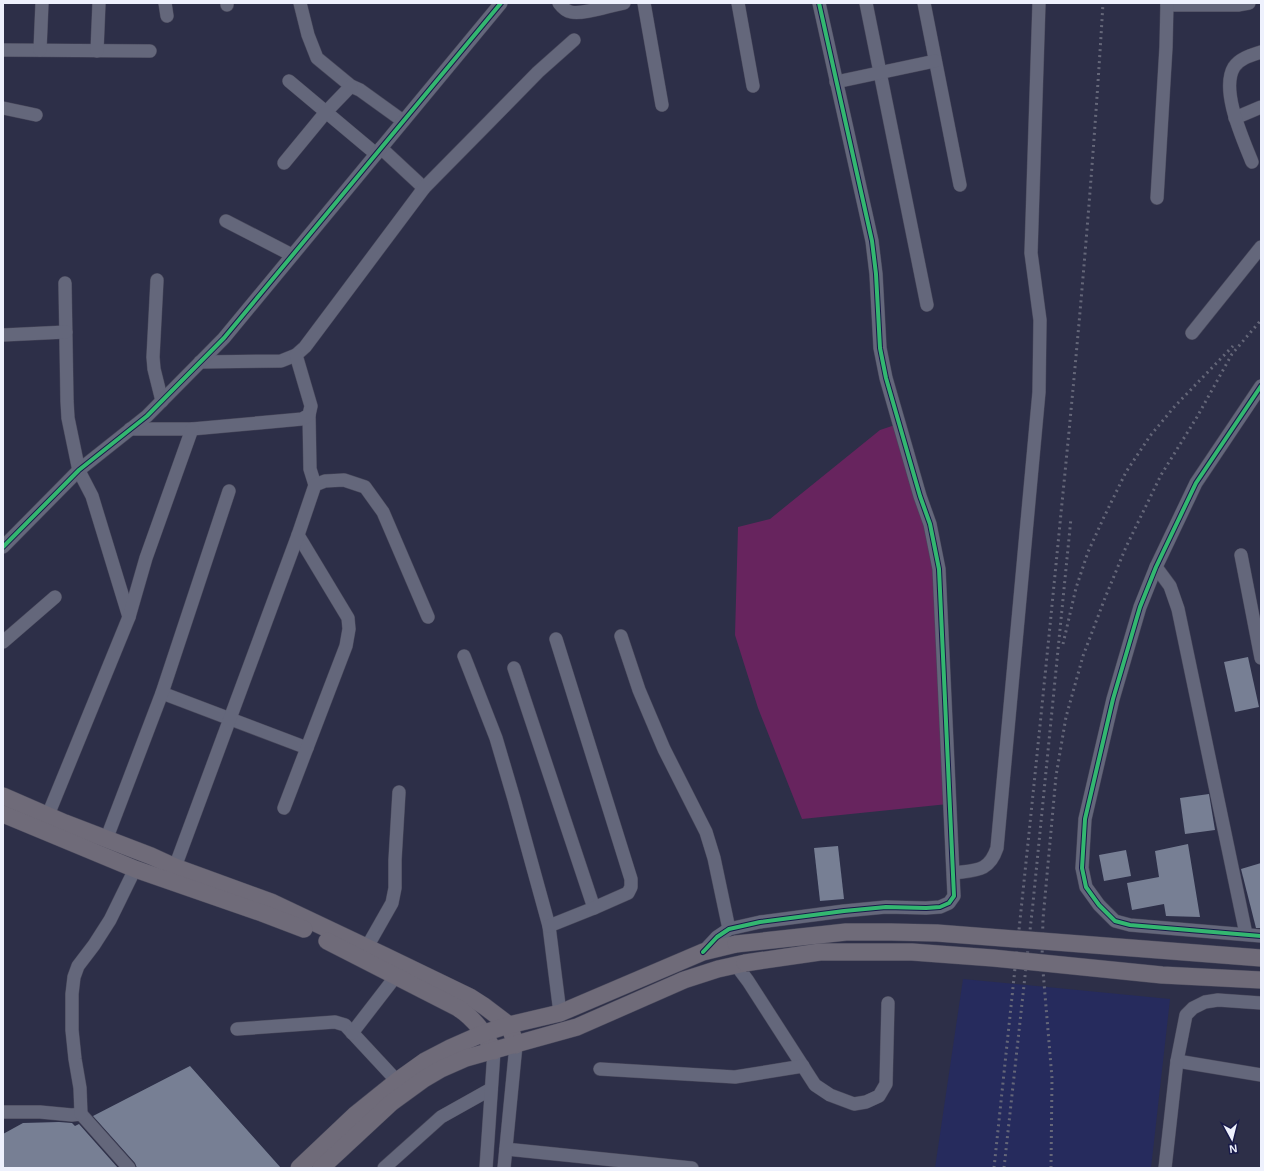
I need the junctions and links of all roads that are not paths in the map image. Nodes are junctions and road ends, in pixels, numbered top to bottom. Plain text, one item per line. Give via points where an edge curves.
1 (42, 3) edge
2 (99, 3) edge
3 (300, 3) edge
4 (501, 3) edge
5 (559, 3) edge
6 (620, 3) edge
7 (644, 3) edge
8 (738, 3) edge
9 (819, 3) edge
10 (866, 3) edge
11 (924, 3) edge
12 (1039, 3) edge
13 (1249, 3) edge
14 (1167, 4) edge
15 (574, 40) dead end
16 (3, 50) edge
17 (40, 50) junction
18 (97, 51) junction
19 (150, 51) dead end
20 (1261, 52) edge
21 (935, 61) junction
22 (880, 72) junction
23 (289, 81) dead end
24 (836, 82) junction
25 (351, 86) junction
26 (753, 86) dead end
27 (662, 105) dead end
28 (1261, 107) edge
29 (3, 108) edge
30 (326, 112) junction
31 (36, 115) dead end
32 (1236, 118) junction
33 (403, 121) junction
34 (378, 151) junction
35 (1252, 162) dead end
36 (284, 163) dead end
37 (960, 185) dead end
38 (424, 188) junction
39 (1157, 198) dead end
40 (226, 220) dead end
41 (1261, 247) edge
42 (292, 256) junction
43 (157, 280) dead end
44 (65, 283) dead end
45 (927, 305) dead end
46 (66, 332) junction
47 (1192, 333) dead end
48 (3, 335) edge
49 (296, 355) junction
50 (200, 362) junction
51 (1261, 386) edge
52 (162, 401) junction
53 (309, 415) junction
54 (192, 429) junction
55 (130, 430) junction
56 (79, 470) junction
57 (315, 485) junction
58 (229, 491) dead end
59 (298, 535) junction
60 (3, 547) edge
61 (1241, 555) dead end
62 (1156, 567) junction
63 (55, 597) dead end
64 (428, 616) dead end
65 (129, 617) junction
66 (621, 636) dead end
67 (556, 639) dead end
68 (3, 642) edge
69 (464, 656) dead end
70 (1261, 658) edge
71 (514, 668) dead end
72 (162, 693) junction
73 (230, 720) junction
74 (307, 748) junction
75 (399, 792) dead end
76 (3, 796) edge
77 (284, 808) dead end
78 (3, 814) edge
79 (48, 815) junction
80 (106, 840) junction
81 (175, 867) junction
82 (135, 870) junction
83 (954, 873) junction
84 (594, 908) junction
85 (549, 926) junction
86 (1246, 934) junction
87 (732, 936) junction
88 (1261, 936) edge
89 (367, 947) junction
90 (1261, 958) edge
91 (741, 964) junction
92 (396, 976) junction
93 (1261, 980) edge
94 (888, 1003) dead end
95 (1261, 1003) edge
96 (560, 1013) junction
97 (509, 1025) junction
98 (237, 1028) dead end
99 (352, 1033) junction
100 (484, 1033) junction
101 (516, 1045) junction
102 (494, 1051) junction
103 (1177, 1061) junction
104 (803, 1066) junction
105 (600, 1068) dead end
106 (1261, 1075) edge
107 (397, 1081) junction
108 (491, 1089) junction
109 (3, 1112) edge
110 (81, 1114) junction
111 (506, 1149) junction
112 (129, 1168) edge
113 (299, 1168) edge
114 (321, 1168) edge
115 (384, 1168) edge
116 (486, 1168) edge
117 (504, 1168) edge
118 (692, 1168) edge
119 (1165, 1168) edge

1 - 17 street
2 - 18 street
3 - 25 street via 317,58
4 - 33 street
5 - 6 street via 574,13
7 - 27 street
8 - 26 street
9 - 24 street
10 - 22 street
11 - 21 street
12 - 83 street via 1031,253 1040,320 1039,392 997,848 987,866 978,870
13 - 14 street
14 - 39 street
15 - 38 street via 538,72
16 - 17 street
17 - 18 street
18 - 19 street
20 - 32 street via 1240,61 1233,71 1230,96
21 - 22 street
21 - 37 street
22 - 24 street
22 - 45 street
23 - 30 street
24 - 83 street via 872,241 880,348 886,378 930,524 939,569
25 - 30 street
25 - 33 street
28 - 32 street
29 - 31 street
30 - 34 street
30 - 36 street
32 - 35 street
33 - 34 street
34 - 38 street
34 - 42 street
38 - 49 street via 305,347
40 - 42 street
41 - 47 street
42 - 50 street via 224,338
43 - 52 street via 152,357
44 - 46 street
46 - 48 street
46 - 56 street via 67,408
49 - 50 street via 281,360
49 - 53 street via 311,406
50 - 52 street
51 - 62 street via 1196,483
52 - 55 street
53 - 54 street via 302,419
53 - 57 street via 310,469
54 - 55 street
54 - 65 street via 146,558
55 - 56 street
56 - 60 street
56 - 65 street via 92,496
57 - 59 street
57 - 64 street via 325,481 344,480 364,487 383,512
58 - 72 street
59 - 73 street
59 - 74 street via 348,618 349,629 346,646
61 - 70 street
62 - 86 street via 1170,586 1178,609
62 - 86 street via 1140,607 1113,699 1085,819 1082,868 1086,887 1099,906 1115,921 1130,925
63 - 68 street
65 - 79 street
66 - 87 street via 639,690 664,749 706,832
67 - 84 street via 631,879 628,893
69 - 85 street via 496,738
71 - 84 street
72 - 73 street
72 - 80 street
73 - 74 street
73 - 81 street
74 - 77 street
75 - 89 street via 395,888 392,903
76 - 79 main road
78 - 82 main road
79 - 80 main road
80 - 81 main road
81 - 89 main road via 271,902
82 - 92 main road via 308,931
82 - 110 street via 110,920 78,966 74,977 72,1030
83 - 87 street via 954,896 949,903 940,907 844,910 760,922
84 - 85 street
85 - 96 street
86 - 88 street
87 - 90 main road, bridge via 846,932 937,933
87 - 96 main road via 702,952
89 - 97 main road via 470,997
91 - 93 main road, bridge via 820,952 912,952 1162,975
91 - 101 main road via 684,980 577,1027
91 - 104 street via 748,981
92 - 99 street
92 - 100 main road via 458,1008 475,1021
94 - 104 street via 886,1084 879,1096 854,1104 830,1095 815,1085
95 - 103 street via 1218,1000 1205,1002 1193,1008 1186,1015
96 - 97 main road
97 - 100 main road
97 - 101 main road
98 - 99 street via 335,1022
99 - 107 street
100 - 102 main road
100 - 107 main road via 425,1061
101 - 102 main road
101 - 111 street
102 - 108 street
102 - 114 main road via 466,1058 424,1079 391,1103
103 - 106 street
103 - 119 street
104 - 105 street via 735,1077
107 - 113 main road via 356,1114
108 - 115 street via 441,1117
108 - 116 street
109 - 110 street
110 - 112 street
111 - 117 street
111 - 118 street

